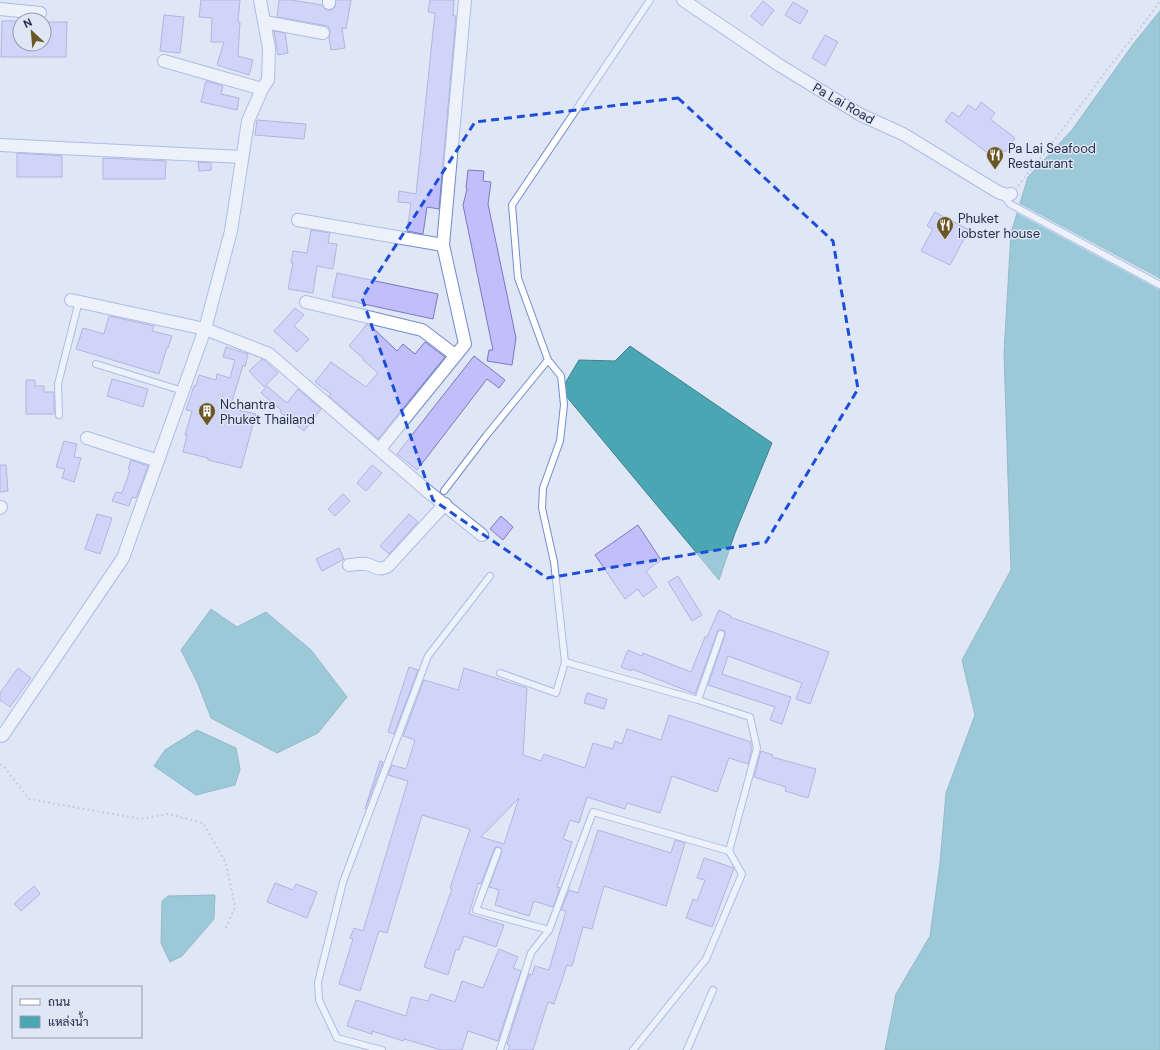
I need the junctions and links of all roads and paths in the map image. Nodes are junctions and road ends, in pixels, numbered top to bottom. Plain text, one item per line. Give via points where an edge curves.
1 (260, 0) edge
2 (465, 0) edge
3 (650, 0) edge
4 (684, 0) edge
5 (1160, 2) edge
6 (0, 9) edge
7 (30, 12) edge
8 (265, 22) junction
9 (323, 33) dead end
10 (164, 61) dead end
11 (262, 89) junction
12 (0, 145) edge
13 (242, 157) junction
14 (1007, 194) junction
15 (298, 220) dead end
16 (443, 245) junction
17 (1160, 285) edge
18 (75, 300) joint
19 (306, 302) dead end
20 (205, 329) junction
21 (455, 356) junction
22 (548, 360) junction
23 (96, 364) dead end
24 (183, 391) junction
25 (59, 415) dead end
26 (87, 438) dead end
27 (383, 444) dead end
28 (158, 461) junction
29 (444, 491) dead end
30 (445, 504) junction
31 (482, 535) dead end
32 (349, 565) dead end
33 (490, 576) dead end
34 (721, 634) dead end
35 (565, 662) junction
36 (500, 673) dead end
37 (698, 700) junction
38 (0, 736) edge
39 (0, 764) edge
40 (498, 851) dead end
41 (729, 851) junction
42 (226, 930) dead end
43 (550, 930) junction
44 (713, 990) dead end
45 (382, 1050) edge
46 (500, 1050) edge
47 (633, 1050) edge
48 (686, 1050) edge

1 - 8 street
2 - 16 street
3 - 22 lane via 512,205 518,278
4 - 14 street, Pa Lai Road via 779,65 861,115 903,134
5 - 14 path via 1062,130
6 - 7 street
8 - 9 street
8 - 11 street via 269,48 268,80
10 - 11 street
11 - 13 street via 248,121
12 - 13 street
13 - 20 street via 231,231
14 - 17 lane via 1010,204
15 - 16 street
16 - 21 street via 465,344
18 - 20 street
18 - 25 lane via 58,384
19 - 21 street via 422,330
20 - 24 street
20 - 30 street via 269,354
21 - 27 street
22 - 29 lane
22 - 35 lane via 561,376 564,405 560,442 544,488 542,508 554,562
23 - 24 lane
24 - 28 street
26 - 28 street
28 - 38 street via 124,558
30 - 31 street
30 - 32 street via 388,566 378,569 365,564
33 - 45 lane via 428,656 343,882 318,982 319,1000 337,1038
34 - 37 lane
35 - 36 lane via 556,694
35 - 37 lane
37 - 41 lane via 750,717 757,748
39 - 42 path via 29,799 141,819 168,814 203,823 226,862 235,907
40 - 43 lane via 476,910
41 - 43 lane via 593,812
41 - 47 lane via 742,874 706,959
43 - 46 lane via 531,953
44 - 48 lane

